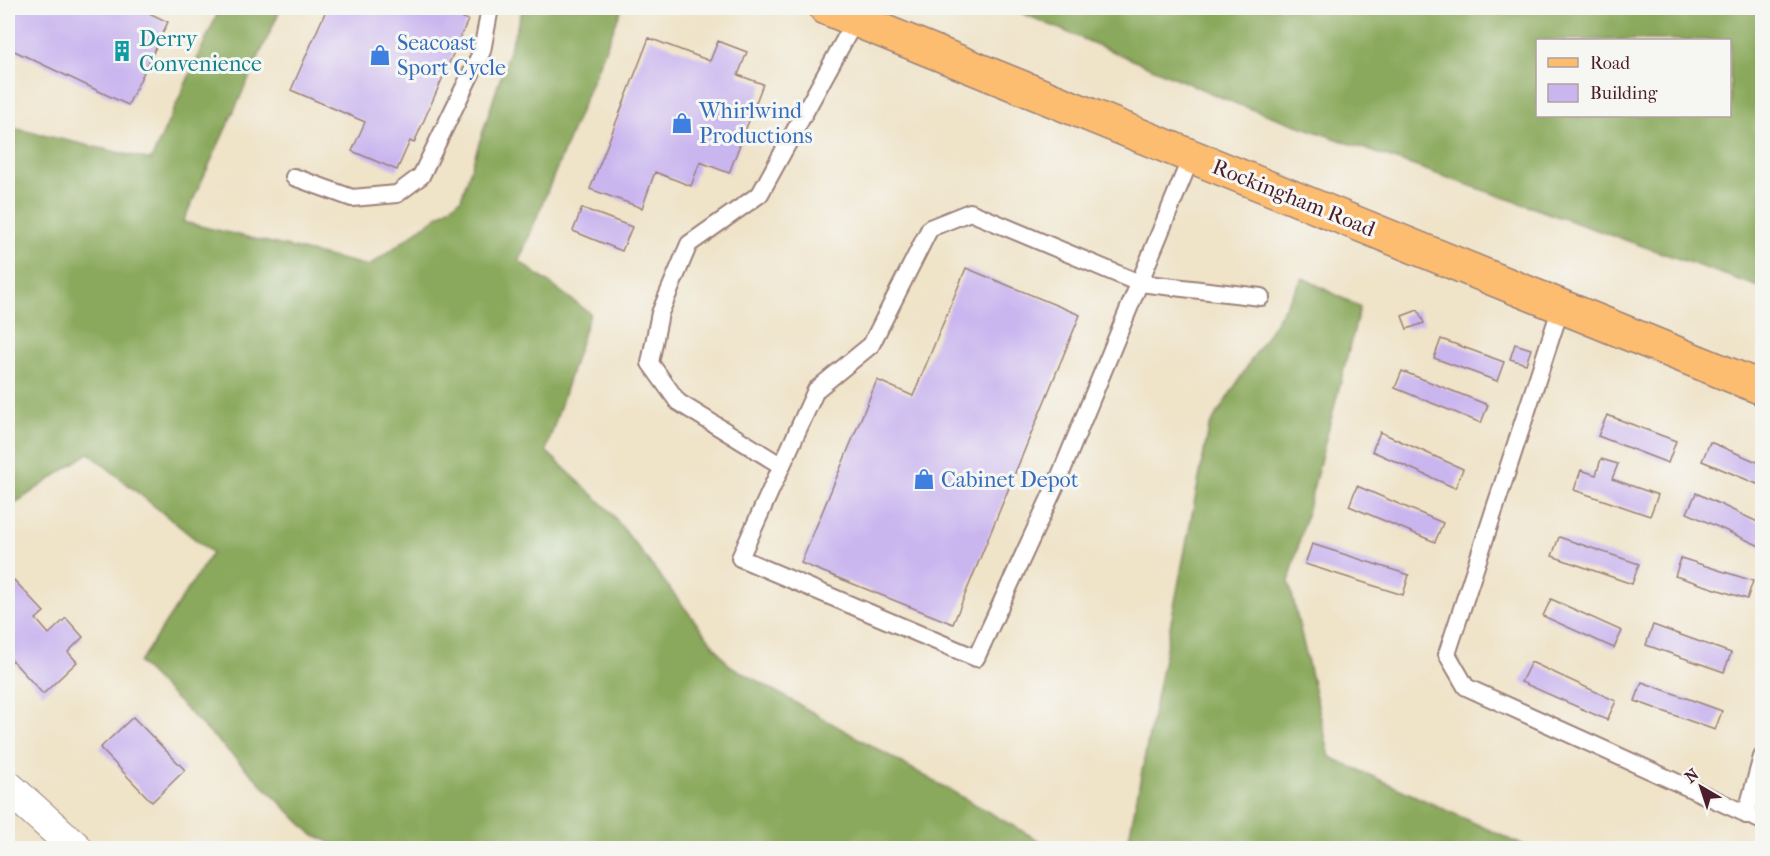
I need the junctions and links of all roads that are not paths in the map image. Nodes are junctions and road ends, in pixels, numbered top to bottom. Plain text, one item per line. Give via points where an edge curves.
1 (490, 8) edge
2 (841, 14) edge
3 (1192, 155) junction
4 (294, 177) dead end
5 (1139, 283) junction
6 (1261, 297) dead end
7 (1561, 307) junction
8 (1762, 388) edge
9 (782, 466) junction
10 (1762, 757) edge
11 (8, 787) edge
12 (1746, 815) junction
13 (1762, 821) edge
14 (76, 849) edge

1 - 4 lane via 482,51 421,176 397,194 352,198
2 - 3 main road, Rockingham Road
2 - 9 lane via 760,194 689,244 660,313 650,363 678,402
3 - 5 lane
3 - 7 main road, Rockingham Road
5 - 6 lane
5 - 9 lane via 970,212 930,228 871,345 816,390
5 - 9 lane via 1059,478 976,658 740,558
7 - 8 main road, Rockingham Road
7 - 12 lane via 1447,654 1466,687
10 - 12 lane
11 - 14 street
12 - 13 lane

